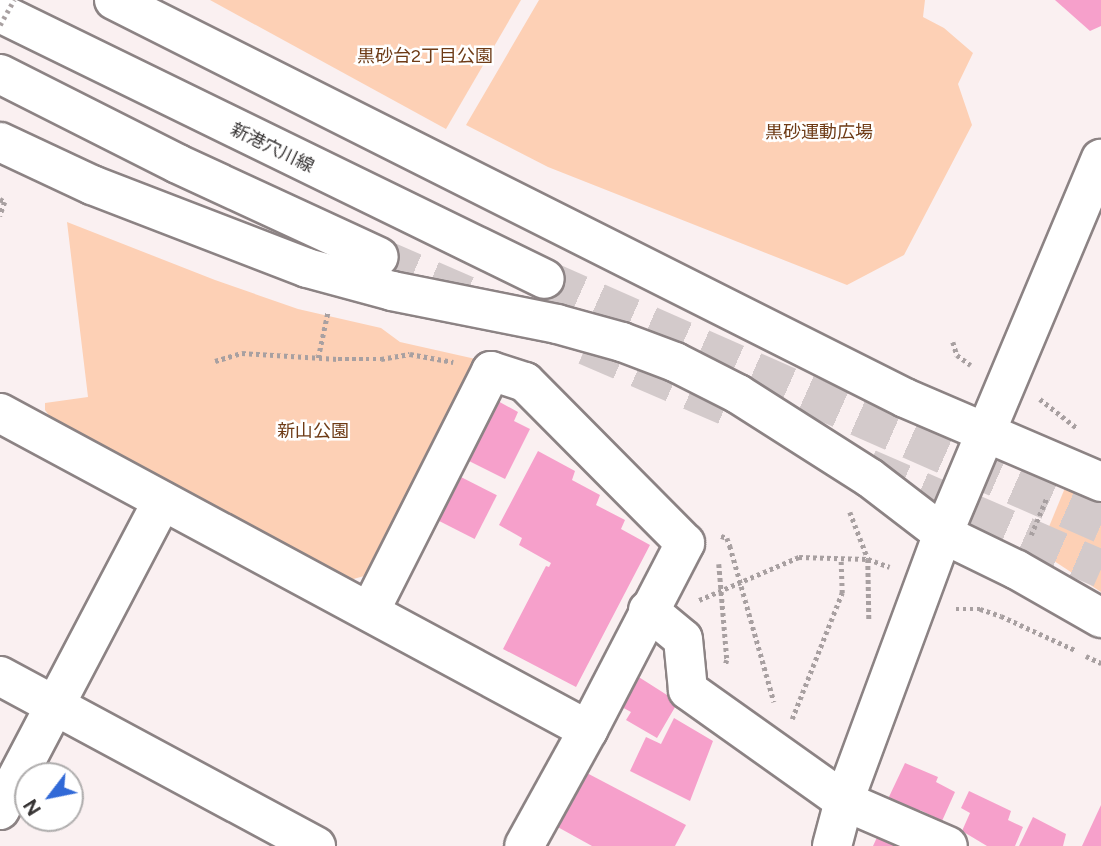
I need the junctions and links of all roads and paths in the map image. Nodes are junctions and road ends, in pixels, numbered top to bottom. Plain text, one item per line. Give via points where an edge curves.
1 (14, 0) edge
2 (114, 0) edge
3 (0, 13) edge
4 (0, 25) edge
5 (0, 74) edge
6 (0, 142) edge
7 (1101, 159) edge
8 (0, 199) edge
9 (0, 216) edge
10 (379, 257) tunnel mouth
11 (545, 279) tunnel mouth
12 (329, 308) dead end
13 (953, 342) dead end
14 (318, 358) junction
15 (215, 361) dead end
16 (971, 365) dead end
17 (488, 379) junction
18 (1039, 398) dead end
19 (0, 413) edge
20 (1083, 432) dead end
21 (985, 433) junction
22 (1101, 482) edge
23 (1049, 492) dead end
24 (162, 501) junction
25 (850, 511) dead end
26 (943, 534) junction
27 (717, 542) dead end
28 (1028, 542) dead end
29 (718, 554) dead end
30 (841, 558) junction
31 (868, 559) junction
32 (895, 569) dead end
33 (668, 573) junction
34 (740, 582) junction
35 (721, 590) junction
36 (953, 609) dead end
37 (648, 610) junction
38 (370, 611) junction
39 (1101, 618) edge
40 (869, 626) dead end
41 (1101, 663) edge
42 (717, 666) dead end
43 (0, 676) edge
44 (57, 706) junction
45 (777, 714) dead end
46 (784, 726) dead end
47 (588, 730) junction
48 (844, 802) junction
49 (0, 810) edge
50 (316, 846) edge
51 (524, 846) edge
52 (832, 846) edge
53 (948, 846) edge

1 - 4 path, bridge
2 - 21 street via 905,398
3 - 11 street, 新港穴川線
5 - 10 street via 178,164
6 - 26 street via 92,185 306,268 392,291 557,324 675,362 738,394 859,471
7 - 21 street
8 - 9 path via 5,202
12 - 14 path
13 - 16 path via 957,355
14 - 15 path via 242,353
14 - 17 path via 381,359 410,354 467,366
17 - 33 street via 491,371 525,382 685,543
17 - 38 street
18 - 20 path
19 - 24 street
21 - 22 street
21 - 26 street
23 - 28 path
24 - 38 street
24 - 44 street
25 - 31 path
26 - 39 street
26 - 48 street
27 - 34 path via 720,536 727,538
29 - 35 path
30 - 31 path
30 - 34 path via 799,557
30 - 46 path via 842,593 795,716
31 - 32 path
31 - 40 path
33 - 35 path via 685,606
33 - 37 street
34 - 35 path
34 - 45 path
35 - 42 path via 727,660 722,669
36 - 41 path via 980,609 1001,616
37 - 47 street
37 - 48 street via 683,639 688,690
38 - 47 street
43 - 44 street
44 - 49 street
44 - 50 street
47 - 51 street
48 - 52 street
48 - 53 street

